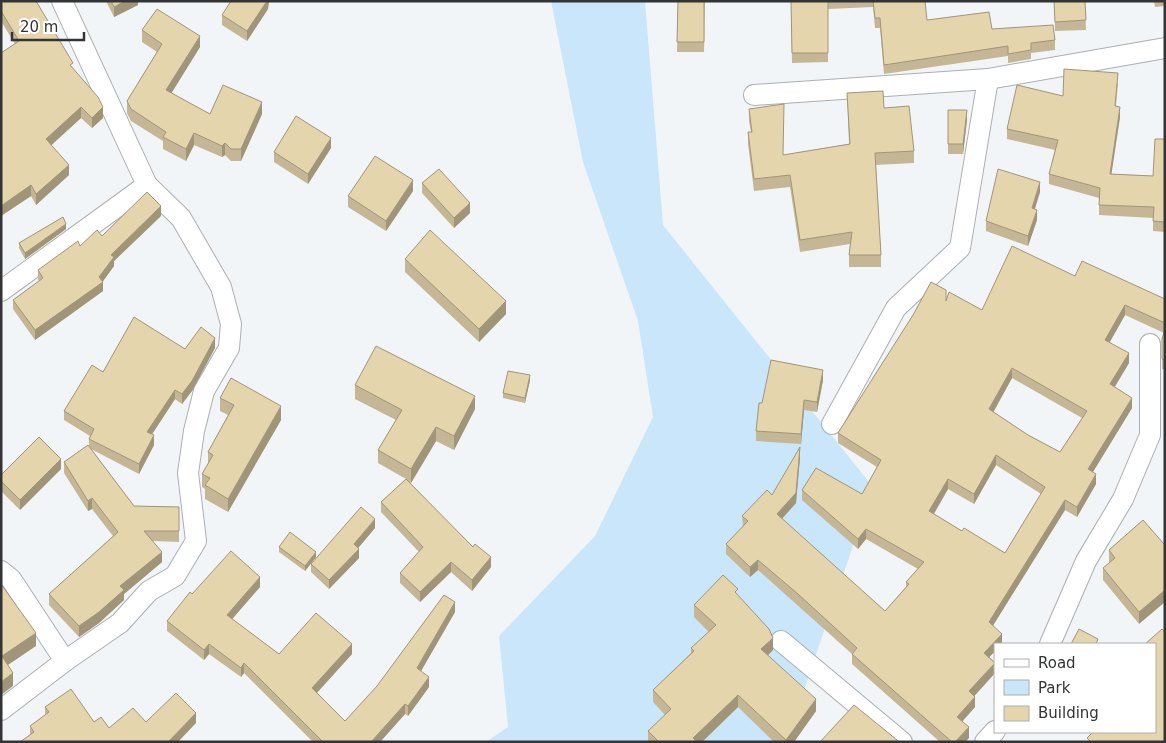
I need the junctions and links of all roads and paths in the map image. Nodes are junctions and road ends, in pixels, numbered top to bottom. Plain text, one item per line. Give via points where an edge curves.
1 (62, 1) edge
2 (1165, 48) edge
3 (988, 79) junction
4 (754, 95) dead end
5 (147, 185) junction
6 (1, 291) edge
7 (1150, 344) dead end
8 (832, 424) dead end
9 (1, 571) edge
10 (781, 641) dead end
11 (1050, 643) edge
12 (65, 661) junction
13 (1, 710) edge
14 (994, 732) edge
15 (902, 742) edge
16 (985, 742) edge

1 - 5 street
2 - 3 street
3 - 4 street
3 - 8 street via 960,248 896,308
5 - 6 street
5 - 12 street via 181,218 221,287 231,324 229,348 204,390 194,431 188,473 196,541 175,576 149,590 120,623
7 - 11 street via 1150,435 1123,499 1086,561
9 - 12 street via 11,579
10 - 15 street
12 - 13 street
14 - 16 street

